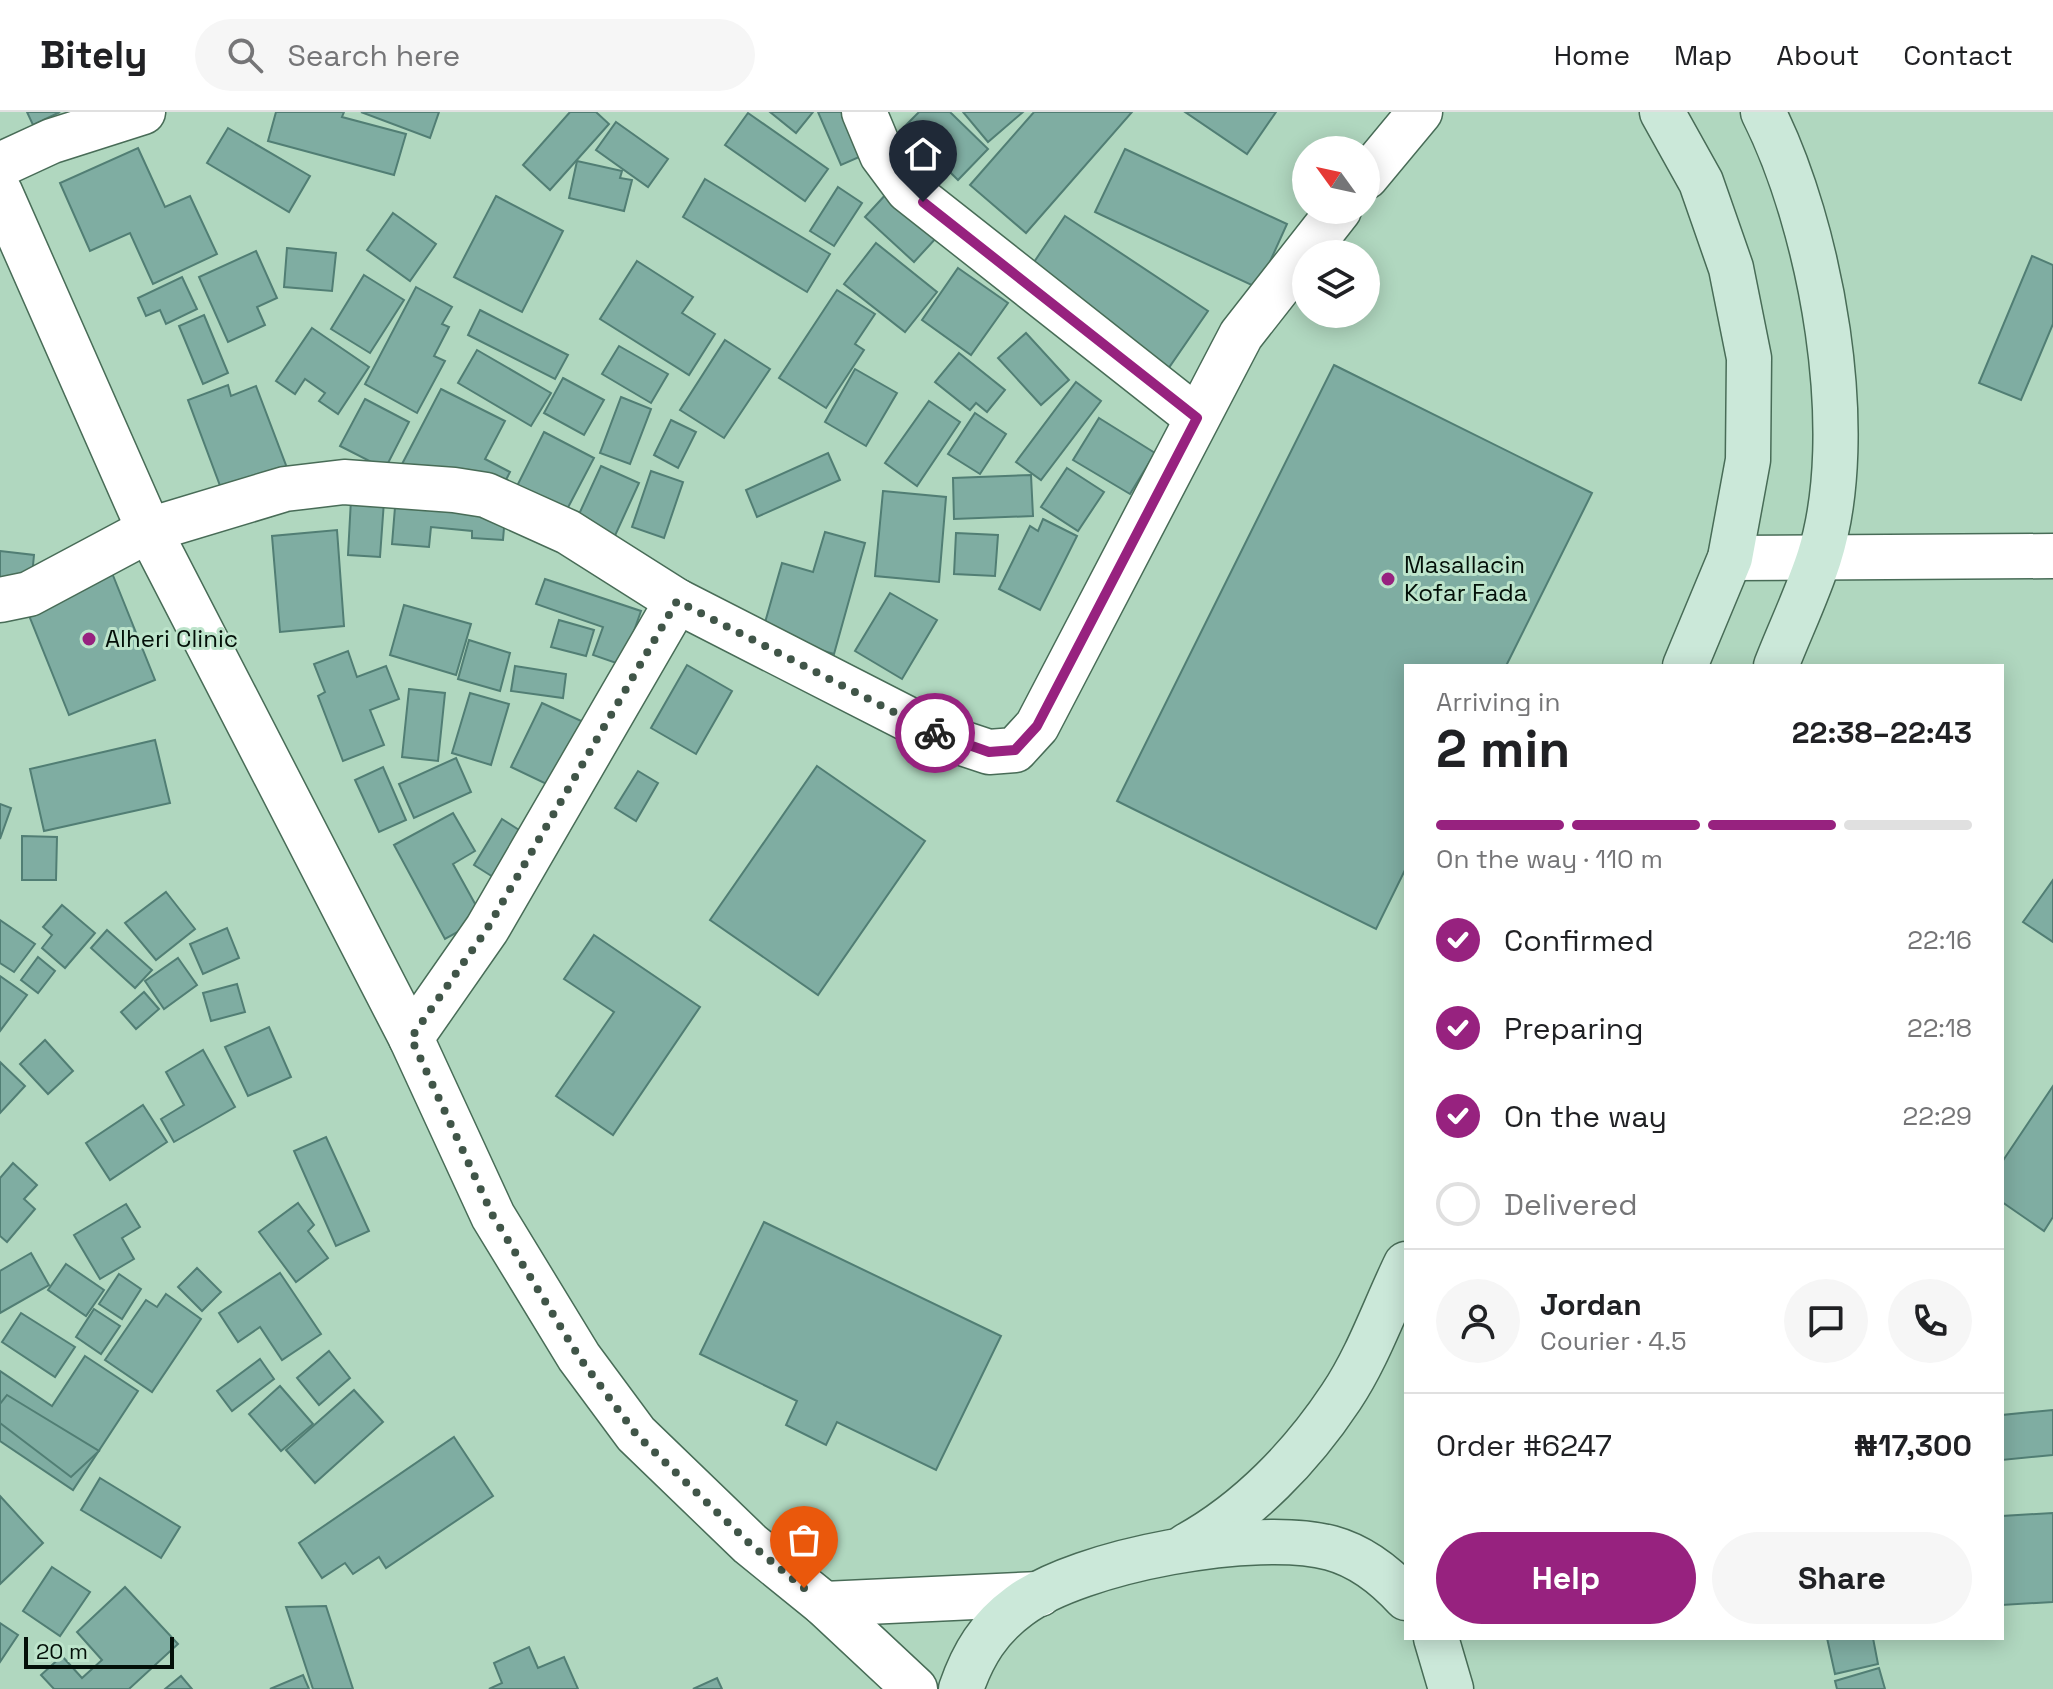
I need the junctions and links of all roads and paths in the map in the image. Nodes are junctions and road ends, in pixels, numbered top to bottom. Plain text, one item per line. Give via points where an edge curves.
1 (143, 112) edge
2 (864, 112) edge
3 (1420, 112) edge
4 (1662, 112) edge
5 (1763, 112) edge
6 (1380, 160) edge
7 (0, 165) edge
8 (0, 192) edge
9 (1328, 224) edge
10 (1197, 418) junction
11 (149, 530) junction
12 (1819, 556) junction
13 (2053, 556) edge
14 (1730, 558) junction
15 (0, 600) edge
16 (677, 601) junction
17 (1686, 664) edge
18 (1777, 664) edge
19 (411, 1038) junction
20 (1404, 1268) edge
21 (1177, 1551) junction
22 (1040, 1594) junction
23 (1404, 1596) edge
24 (824, 1604) junction
25 (1437, 1640) edge
26 (915, 1689) edge
27 (961, 1689) edge
28 (1451, 1689) edge

1 - 7 street via 52,141
2 - 10 street via 882,155 908,190
3 - 6 street
4 - 14 main road via 1706,196 1731,268 1749,358 1748,460
5 - 12 main road via 1782,150 1816,255 1833,380 1833,483
8 - 11 street
9 - 10 street via 1241,335
10 - 16 street via 1037,726 1015,750 989,752 941,736
11 - 15 street via 29,594
11 - 16 street via 285,489 344,482 454,490 486,495 568,532
11 - 19 street
12 - 13 street
12 - 14 street
12 - 18 main road
14 - 17 main road
16 - 19 street via 487,929
19 - 24 street via 493,1216 579,1357 636,1434 761,1554
20 - 21 main road via 1342,1396 1303,1445 1221,1527
21 - 22 main road via 1099,1569
21 - 23 main road via 1291,1540 1358,1559
22 - 24 street
22 - 27 main road via 986,1636
24 - 26 street
25 - 28 main road

